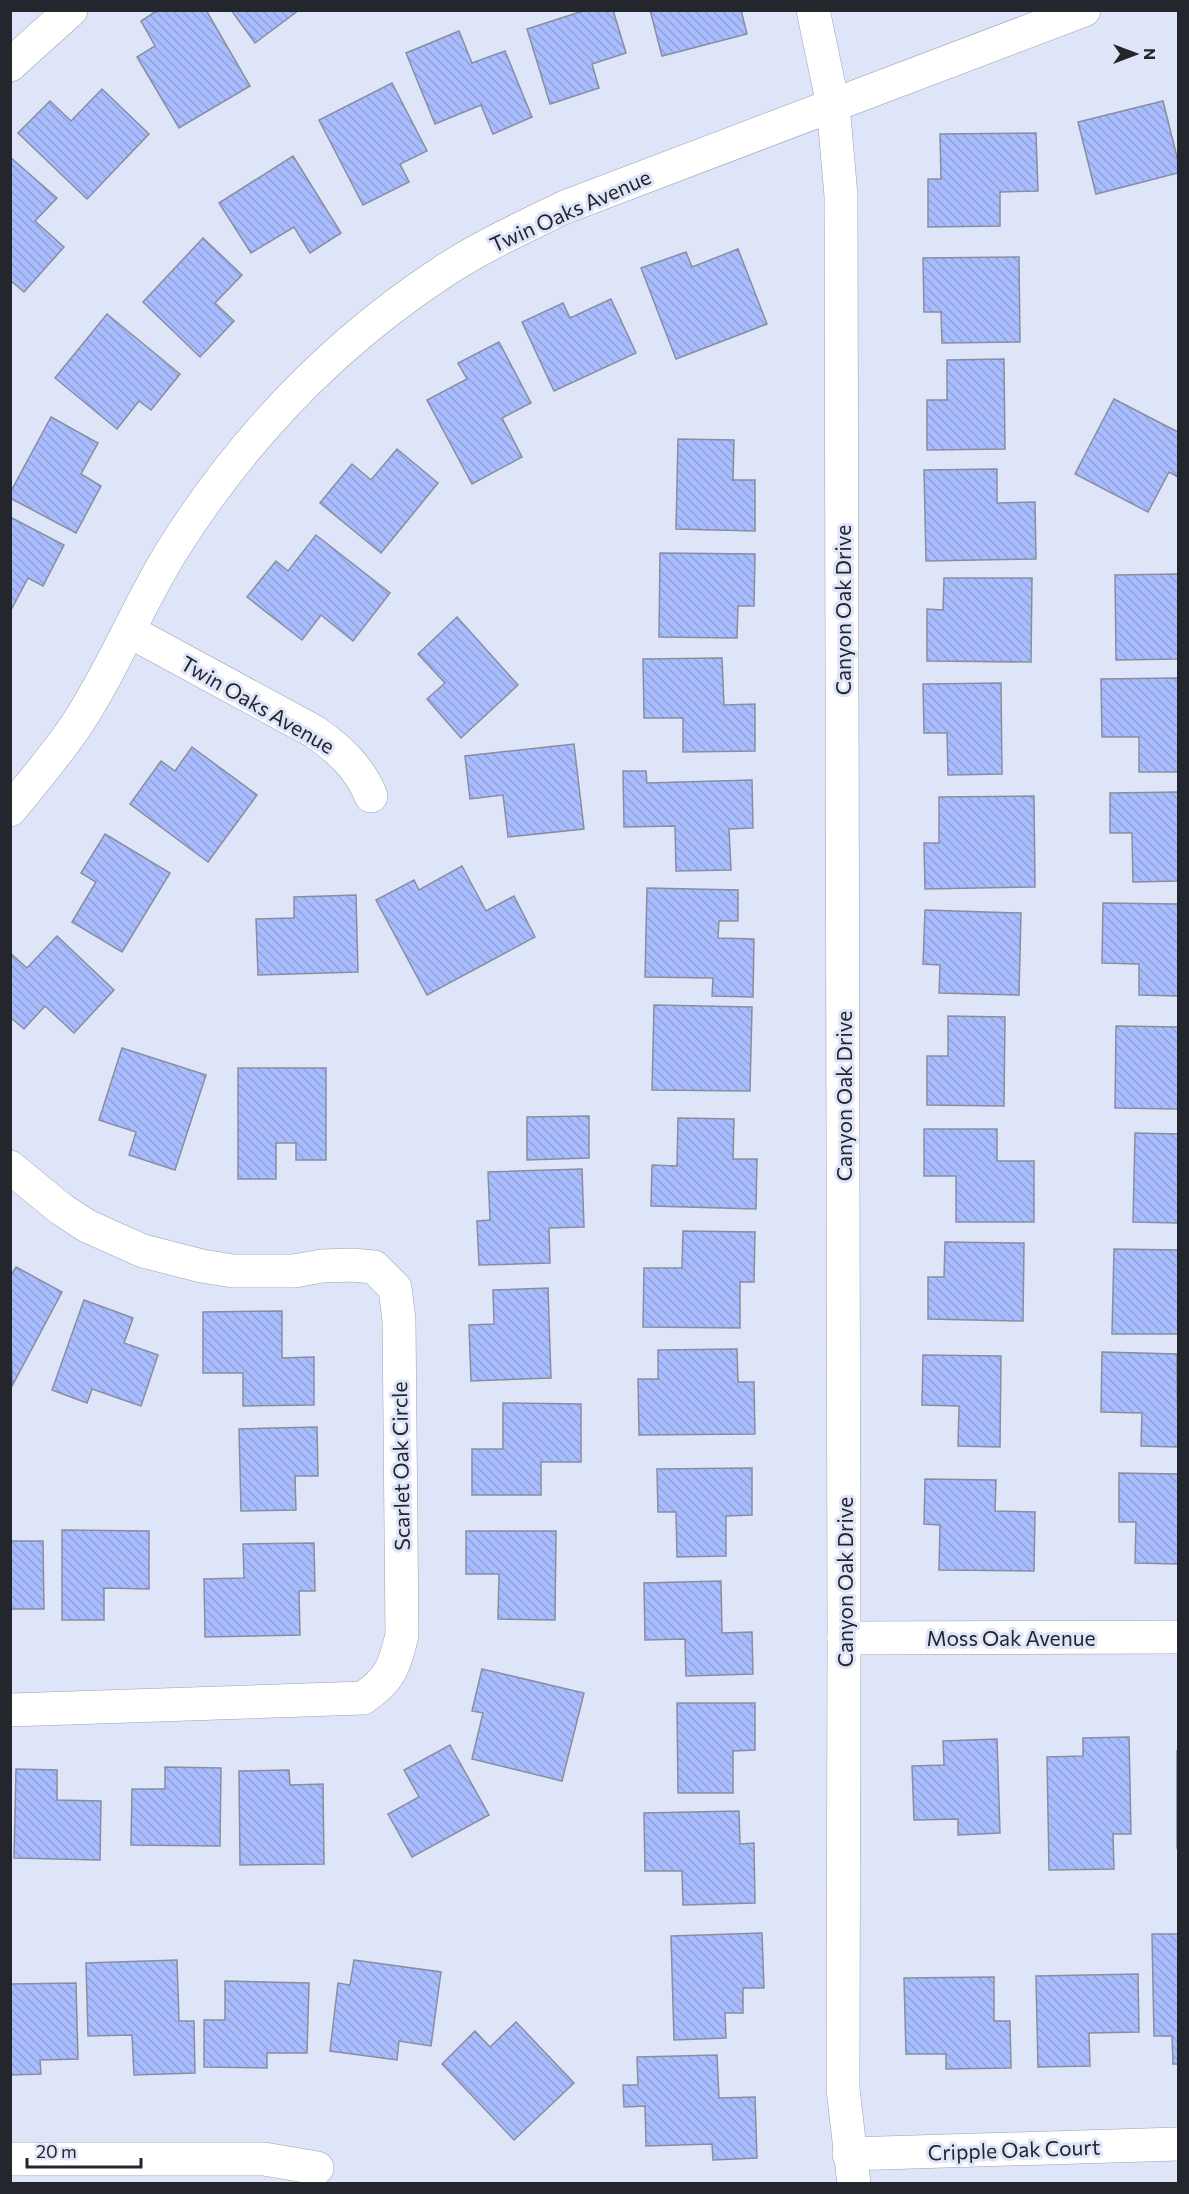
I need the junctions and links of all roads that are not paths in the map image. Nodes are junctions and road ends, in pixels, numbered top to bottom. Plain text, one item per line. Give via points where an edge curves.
1 (71, 10) edge
2 (813, 10) edge
3 (1084, 10) edge
4 (10, 65) edge
5 (833, 105) junction
6 (129, 631) junction
7 (371, 796) dead end
8 (10, 810) edge
9 (10, 1167) edge
10 (1179, 1637) edge
11 (844, 1638) junction
12 (10, 1710) edge
13 (1179, 2144) edge
14 (10, 2159) edge
15 (317, 2168) dead end
16 (852, 2169) edge

1 - 4 street
2 - 5 street, Canyon Oak Drive
3 - 5 street, Twin Oaks Avenue
5 - 6 street, Twin Oaks Avenue via 565,207 445,270 403,300 288,399 226,472 172,550
5 - 11 street, Canyon Oak Drive via 841,196
6 - 7 street, Twin Oaks Avenue via 315,732 355,766
6 - 8 street, Twin Oaks Avenue via 78,723
9 - 12 street, Scarlet Oak Circle via 87,1226 143,1251 233,1271 374,1267 395,1288 399,1320 402,1624 393,1668 380,1687 363,1698
10 - 11 street, Moss Oak Avenue
11 - 16 street, Canyon Oak Drive via 843,2089
13 - 16 street, Cripple Oak Court
14 - 15 street via 264,2159

